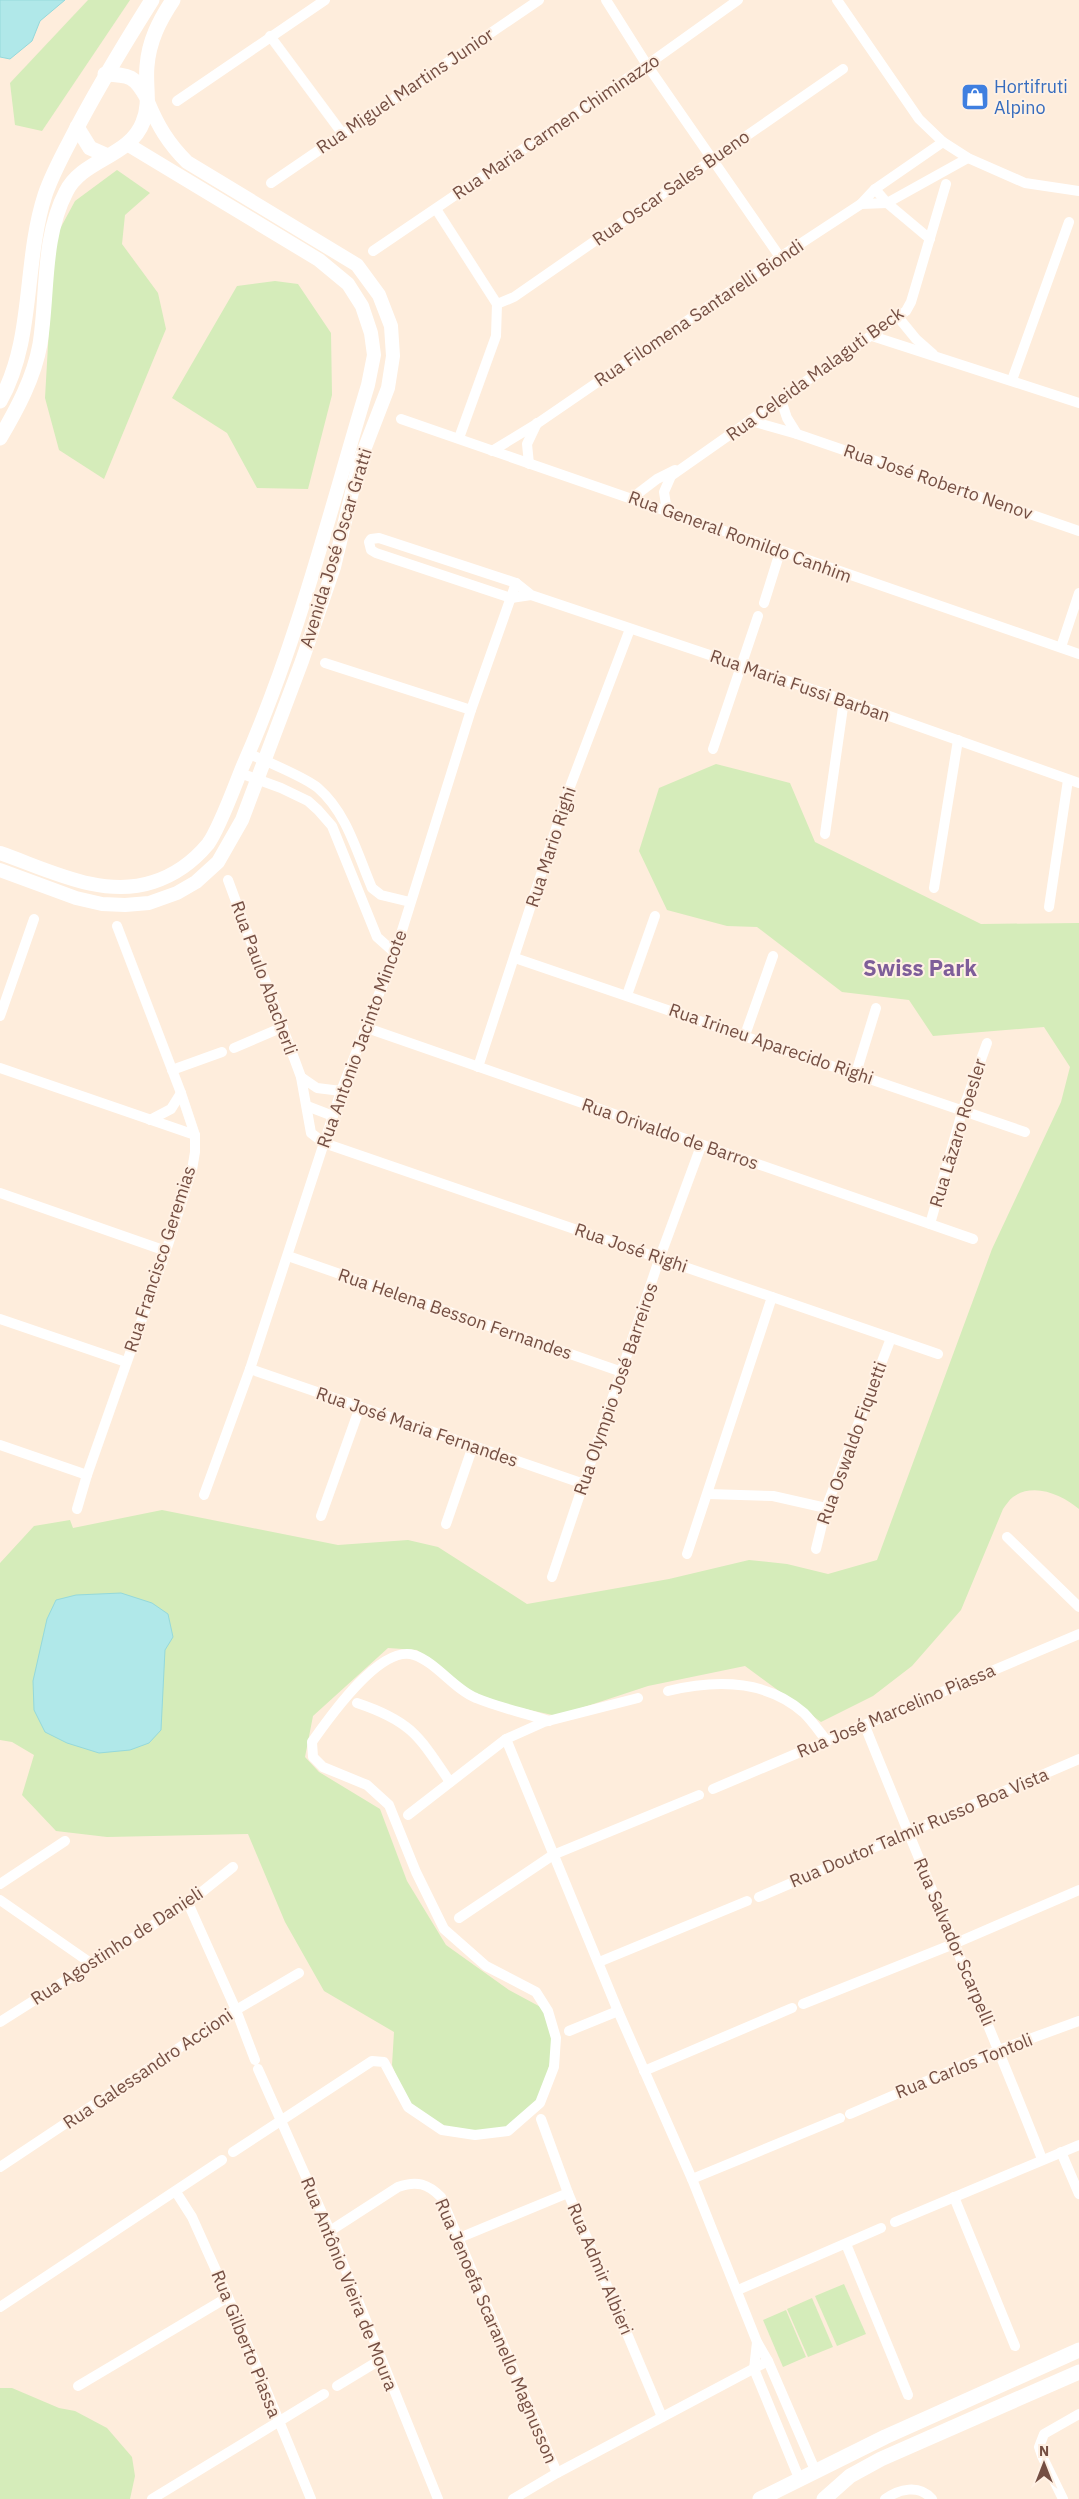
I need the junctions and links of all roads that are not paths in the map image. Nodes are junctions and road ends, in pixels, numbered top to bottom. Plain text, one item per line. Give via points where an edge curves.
1 (152, 0) edge
2 (172, 0) edge
3 (325, 0) edge
4 (539, 0) edge
5 (606, 0) edge
6 (738, 0) edge
7 (837, 0) edge
8 (270, 36) junction
9 (647, 65) junction
10 (843, 69) dead end
11 (105, 74) junction
12 (177, 101) dead end
13 (148, 102) junction
14 (77, 127) junction
15 (342, 133) junction
16 (943, 142) junction
17 (127, 144) junction
18 (108, 156) junction
19 (968, 158) junction
20 (712, 160) junction
21 (271, 183) dead end
22 (946, 184) dead end
23 (874, 189) junction
24 (1079, 191) edge
25 (887, 203) junction
26 (861, 204) junction
27 (436, 209) junction
28 (1069, 222) dead end
29 (930, 239) junction
30 (373, 251) dead end
31 (780, 257) junction
32 (497, 304) junction
33 (898, 317) junction
34 (872, 336) junction
35 (934, 355) junction
36 (1012, 380) junction
37 (781, 400) junction
38 (0, 401) edge
39 (1079, 403) edge
40 (401, 419) dead end
41 (751, 421) junction
42 (538, 423) junction
43 (797, 434) junction
44 (0, 438) edge
45 (459, 438) junction
46 (492, 451) junction
47 (687, 463) junction
48 (530, 464) junction
49 (632, 498) junction
50 (668, 511) junction
51 (1079, 531) edge
52 (780, 552) junction
53 (516, 583) junction
54 (1079, 593) edge
55 (531, 595) junction
56 (511, 598) junction
57 (764, 603) dead end
58 (758, 616) dead end
59 (630, 628) junction
60 (1061, 647) junction
61 (1079, 654) edge
62 (325, 663) dead end
63 (741, 666) junction
64 (844, 700) junction
65 (471, 710) junction
66 (958, 740) junction
67 (713, 748) dead end
68 (249, 754) junction
69 (266, 760) junction
70 (240, 773) junction
71 (257, 780) junction
72 (1068, 780) junction
73 (1079, 783) edge
74 (825, 834) dead end
75 (0, 853) edge
76 (0, 870) edge
77 (228, 880) dead end
78 (934, 888) dead end
79 (410, 902) junction
80 (1049, 907) dead end
81 (655, 916) dead end
82 (34, 919) dead end
83 (116, 926) dead end
84 (394, 953) junction
85 (773, 956) dead end
86 (515, 958) junction
87 (628, 995) junction
88 (876, 1008) dead end
89 (0, 1016) edge
90 (283, 1027) junction
91 (367, 1028) junction
92 (745, 1035) junction
93 (987, 1043) dead end
94 (234, 1048) dead end
95 (222, 1052) dead end
96 (478, 1067) junction
97 (0, 1068) edge
98 (172, 1070) junction
99 (856, 1073) junction
100 (301, 1077) junction
101 (341, 1091) junction
102 (181, 1093) junction
103 (306, 1106) junction
104 (962, 1112) junction
105 (333, 1116) junction
106 (150, 1120) junction
107 (1025, 1132) dead end
108 (195, 1135) junction
109 (324, 1143) junction
110 (701, 1146) junction
111 (0, 1193) edge
112 (930, 1224) junction
113 (973, 1240) dead end
114 (166, 1251) junction
115 (288, 1256) junction
116 (660, 1257) junction
117 (772, 1297) junction
118 (0, 1319) edge
119 (891, 1338) junction
120 (938, 1354) dead end
121 (126, 1362) junction
122 (250, 1369) junction
123 (622, 1372) junction
124 (360, 1407) junction
125 (0, 1445) edge
126 (473, 1446) junction
127 (86, 1475) junction
128 (584, 1484) junction
129 (708, 1494) junction
130 (204, 1495) dead end
131 (826, 1508) junction
132 (77, 1509) dead end
133 (321, 1516) dead end
134 (446, 1524) dead end
135 (1007, 1537) dead end
136 (816, 1550) dead end
137 (688, 1554) dead end
138 (552, 1577) dead end
139 (1079, 1607) edge
140 (1079, 1634) edge
141 (668, 1691) dead end
142 (638, 1698) dead end
143 (357, 1703) dead end
144 (549, 1721) junction
145 (865, 1726) junction
146 (506, 1738) junction
147 (826, 1740) junction
148 (1079, 1759) edge
149 (450, 1782) junction
150 (713, 1789) dead end
151 (699, 1795) dead end
152 (408, 1815) dead end
153 (908, 1833) junction
154 (65, 1841) dead end
155 (553, 1855) junction
156 (233, 1867) dead end
157 (0, 1884) edge
158 (1079, 1890) edge
159 (759, 1897) dead end
160 (0, 1900) edge
161 (748, 1901) dead end
162 (188, 1903) junction
163 (459, 1918) dead end
164 (956, 1943) junction
165 (599, 1962) junction
166 (92, 1964) junction
167 (299, 1973) dead end
168 (803, 2004) dead end
169 (792, 2008) dead end
170 (236, 2010) junction
171 (618, 2011) junction
172 (1079, 2021) edge
173 (0, 2022) edge
174 (570, 2031) dead end
175 (999, 2050) junction
176 (644, 2071) junction
177 (541, 2120) dead end
178 (281, 2122) junction
179 (1078, 2148) edge
180 (233, 2152) dead end
181 (1061, 2152) junction
182 (1042, 2159) junction
183 (222, 2160) dead end
184 (0, 2167) edge
185 (692, 2179) junction
186 (176, 2192) junction
187 (568, 2193) junction
188 (1079, 2194) edge
189 (954, 2197) junction
190 (895, 2222) dead end
191 (881, 2228) dead end
192 (330, 2231) junction
193 (459, 2238) junction
194 (846, 2244) junction
195 (738, 2290) junction
196 (228, 2297) junction
197 (0, 2307) edge
198 (757, 2342) junction
199 (1014, 2346) dead end
200 (1079, 2350) edge
201 (380, 2360) junction
202 (768, 2362) junction
203 (754, 2369) junction
204 (1079, 2372) edge
205 (78, 2386) dead end
206 (337, 2386) dead end
207 (324, 2394) dead end
208 (908, 2395) dead end
209 (1079, 2414) edge
210 (662, 2418) junction
211 (278, 2421) junction
212 (815, 2470) junction
213 (557, 2473) junction
214 (799, 2478) junction
215 (152, 2499) edge
216 (311, 2499) edge
217 (438, 2499) edge
218 (513, 2499) edge
219 (760, 2499) edge
220 (824, 2499) edge
221 (886, 2499) edge
222 (932, 2499) edge
223 (1063, 2499) edge

1 - 11 main road
2 - 13 main road via 150,42 146,67
3 - 8 street
4 - 15 street, Rua Miguel Martins Junior
5 - 9 street
6 - 9 street, Rua Maria Carmen Chiminazzo
7 - 16 street via 919,118
8 - 12 street
8 - 15 street
9 - 20 street
9 - 27 street, Rua Maria Carmen Chiminazzo
10 - 20 street, Rua Oscar Sales Bueno
11 - 13 main road via 132,77
11 - 14 main road
13 - 17 main road via 143,124
13 - 69 street, Avenida José Oscar Gratti via 165,138 187,162 358,265 379,295 391,326 393,356 388,388 359,463 334,567
14 - 18 main road via 90,148
14 - 38 main road via 45,194 30,264 22,339 16,364
15 - 21 street, Rua Miguel Martins Junior
16 - 19 street
16 - 23 street, Rua Filomena Santarelli Biondi
17 - 18 main road
17 - 68 street, Avenida José Oscar Gratti via 319,260 348,284 362,306 371,333 374,355 368,385 288,656
18 - 44 main road via 76,176 62,201 48,258 40,344 34,367
19 - 24 street via 1025,183
19 - 25 street
20 - 31 street
20 - 32 street, Rua Oscar Sales Bueno via 514,297
22 - 29 street, Rua Celeida Malaguti Beck
23 - 25 street
23 - 26 street, Rua Filomena Santarelli Biondi
25 - 26 street
25 - 29 street
26 - 31 street, Rua Filomena Santarelli Biondi
27 - 30 street, Rua Maria Carmen Chiminazzo
27 - 32 street
28 - 36 street
29 - 33 street, Rua Celeida Malaguti Beck via 911,302
31 - 42 street, Rua Filomena Santarelli Biondi
32 - 45 street via 496,336
33 - 34 street, Rua Celeida Malaguti Beck
33 - 35 street via 916,340
34 - 35 street
34 - 37 street, Rua Celeida Malaguti Beck
35 - 36 street
36 - 39 street
37 - 41 street, Rua Celeida Malaguti Beck
37 - 43 street
40 - 45 street, Rua General Romildo Canhim
41 - 43 street, Rua José Roberto Nenov
41 - 47 street, Rua Celeida Malaguti Beck
42 - 46 street, Rua Filomena Santarelli Biondi
42 - 48 street, Rua Filomena Santarelli Biondi via 527,444
43 - 51 street, Rua José Roberto Nenov
45 - 46 street, Rua General Romildo Canhim
46 - 48 street, Rua General Romildo Canhim
47 - 49 street, Rua Celeida Malaguti Beck via 657,479
47 - 50 street, Rua Celeida Malaguti Beck via 666,483 664,492
48 - 49 street, Rua General Romildo Canhim
49 - 50 street, Rua General Romildo Canhim
50 - 52 street, Rua General Romildo Canhim
52 - 57 street
52 - 60 street, Rua General Romildo Canhim
53 - 55 street, Rua Maria Fussi Barban
53 - 56 street, Rua Antonio Jacinto Mincote
53 - 56 street via 379,538 369,542 371,550 376,553
54 - 60 street
55 - 56 street, Rua Maria Fussi Barban
55 - 59 street, Rua Maria Fussi Barban
56 - 65 street, Rua Antonio Jacinto Mincote
58 - 63 street
59 - 63 street, Rua Maria Fussi Barban
59 - 86 street, Rua Mario Righi via 568,792
60 - 61 street, Rua General Romildo Canhim
62 - 65 street
63 - 64 street, Rua Maria Fussi Barban
63 - 67 street
64 - 66 street, Rua Maria Fussi Barban
64 - 74 street
65 - 79 street, Rua Antonio Jacinto Mincote
66 - 72 street, Rua Maria Fussi Barban
66 - 78 street
68 - 69 street
68 - 70 street, Avenida José Oscar Gratti
69 - 71 street, Avenida José Oscar Gratti
69 - 79 street via 316,786 329,799 344,821 372,888 381,895
70 - 71 street
70 - 75 street, Avenida José Oscar Gratti via 209,842 189,864 152,882 106,886 77,880
71 - 76 street, Avenida José Oscar Gratti via 236,834 218,862 177,893 149,903 102,904 76,898
71 - 84 street via 308,801 332,826 377,937
72 - 73 street
72 - 80 street
77 - 90 street, Rua Paulo Abacherli
79 - 84 street, Rua Antonio Jacinto Mincote
81 - 87 street
82 - 89 street
83 - 98 street, Rua Francisco Geremias
84 - 91 street, Rua Antonio Jacinto Mincote
85 - 92 street
86 - 87 street, Rua Irineu Aparecido Righi
86 - 96 street, Rua Mario Righi
87 - 92 street, Rua Irineu Aparecido Righi
88 - 99 street
90 - 94 street
90 - 100 street, Rua Paulo Abacherli
91 - 96 street, Rua Orivaldo de Barros
91 - 101 street, Rua Antonio Jacinto Mincote
92 - 99 street, Rua Irineu Aparecido Righi
93 - 104 street, Rua Lãzaro Roesler
95 - 98 street
96 - 110 street, Rua Orivaldo de Barros
97 - 106 street
98 - 102 street, Rua Francisco Geremias
99 - 104 street, Rua Irineu Aparecido Righi
100 - 101 street, Rua Paulo Abacherli via 317,1088
100 - 103 street, Rua Paulo Abacherli
101 - 105 street, Rua Antonio Jacinto Mincote
102 - 106 street via 171,1109
102 - 108 street, Rua Francisco Geremias
103 - 105 street
103 - 109 street, Rua Paulo Abacherli via 311,1133
104 - 107 street, Rua Irineu Aparecido Righi
104 - 112 street, Rua Lãzaro Roesler
105 - 109 street, Rua Antonio Jacinto Mincote
106 - 108 street
108 - 114 street, Rua Francisco Geremias via 192,1170
109 - 115 street, Rua Antonio Jacinto Mincote
109 - 116 street, Rua José Righi
110 - 112 street, Rua Orivaldo de Barros
110 - 116 street, Rua Olympio José Barreiros
111 - 114 street
112 - 113 street, Rua Orivaldo de Barros
114 - 121 street, Rua Francisco Geremias
115 - 122 street, Rua Antonio Jacinto Mincote
115 - 123 street, Rua Helena Besson Fernandes
116 - 117 street, Rua José Righi
116 - 123 street, Rua Olympio José Barreiros
117 - 119 street, Rua José Righi
117 - 129 street
118 - 121 street
119 - 120 street, Rua José Righi
119 - 131 street, Rua Oswaldo Fiquetti
121 - 127 street, Rua Francisco Geremias
122 - 124 street, Rua José Maria Fernandes
122 - 130 street, Rua Antonio Jacinto Mincote
123 - 128 street, Rua Olympio José Barreiros
124 - 126 street, Rua José Maria Fernandes
124 - 133 street
125 - 127 street
126 - 128 street, Rua José Maria Fernandes
126 - 134 street
127 - 132 street, Rua Francisco Geremias
128 - 138 street, Rua Olympio José Barreiros
129 - 131 street via 773,1496
129 - 137 street
131 - 136 street, Rua Oswaldo Fiquetti
135 - 139 street
140 - 145 street, Rua José Marcelino Piassa
141 - 147 street via 697,1684 722,1683 766,1691 804,1713
142 - 144 street
143 - 149 street via 384,1712 419,1737
144 - 146 street
144 - 178 street via 475,1698 415,1656 403,1653 391,1658 350,1690 312,1742 313,1757 323,1767 368,1785 390,1806 416,1872 444,1929 486,1966 536,1992 548,2011 556,2038 554,2066 540,2103 508,2131 475,2135 442,2130 408,2107 384,2062 372,2060
145 - 147 street, Rua José Marcelino Piassa
145 - 153 street, Rua Salvador Scarpelli
146 - 149 street
146 - 155 street
147 - 150 street, Rua José Marcelino Piassa
148 - 153 street, Rua Doutor Talmir Russo Boa Vista
149 - 152 street
151 - 155 street
153 - 159 street, Rua Doutor Talmir Russo Boa Vista
153 - 164 street, Rua Salvador Scarpelli
154 - 157 street
155 - 163 street
155 - 165 street
156 - 162 street, Rua Agostinho de Danieli
158 - 164 street
160 - 166 street
161 - 165 street
162 - 166 street, Rua Agostinho de Danieli
162 - 170 street, Rua Antônio Vieira de Moura
164 - 168 street
164 - 175 street, Rua Salvador Scarpelli
165 - 171 street
166 - 173 street, Rua Agostinho de Danieli
167 - 170 street, Rua Galessandro Accioni
169 - 176 street
170 - 178 street, Rua Antônio Vieira de Moura
170 - 184 street, Rua Galessandro Accioni
171 - 174 street
171 - 176 street
172 - 175 street, Rua Carlos Tontoli
175 - 182 street, Rua Salvador Scarpelli
175 - 185 street, Rua Carlos Tontoli
176 - 185 street
177 - 187 street, Rua Admir Albieri
178 - 180 street
178 - 192 street, Rua Antônio Vieira de Moura
179 - 181 street
181 - 182 street
181 - 188 street
182 - 189 street
183 - 186 street
185 - 195 street
186 - 196 street, Rua Gilberto Piassa via 192,2217
186 - 197 street
187 - 193 street
187 - 210 street, Rua Admir Albieri
189 - 190 street
189 - 199 street
191 - 194 street
192 - 193 street, Rua Jenoefa Scaranello Magnusson via 398,2187 421,2183 430,2186 441,2197
192 - 201 street, Rua Antônio Vieira de Moura
193 - 213 street, Rua Jenoefa Scaranello Magnusson
194 - 195 street
194 - 208 street
195 - 198 street
196 - 205 street
196 - 211 street, Rua Gilberto Piassa
198 - 202 street
198 - 203 street
200 - 212 main road
201 - 206 street
201 - 217 street, Rua Antônio Vieira de Moura
202 - 203 street
202 - 212 street
203 - 210 street
203 - 214 street
204 - 220 main road via 881,2459 850,2476
207 - 211 street
209 - 223 street via 1044,2434 1039,2447
210 - 213 street
211 - 215 street
211 - 216 street, Rua Gilberto Piassa
212 - 214 main road
213 - 218 street
214 - 219 main road
221 - 222 street via 896,2491 917,2490

